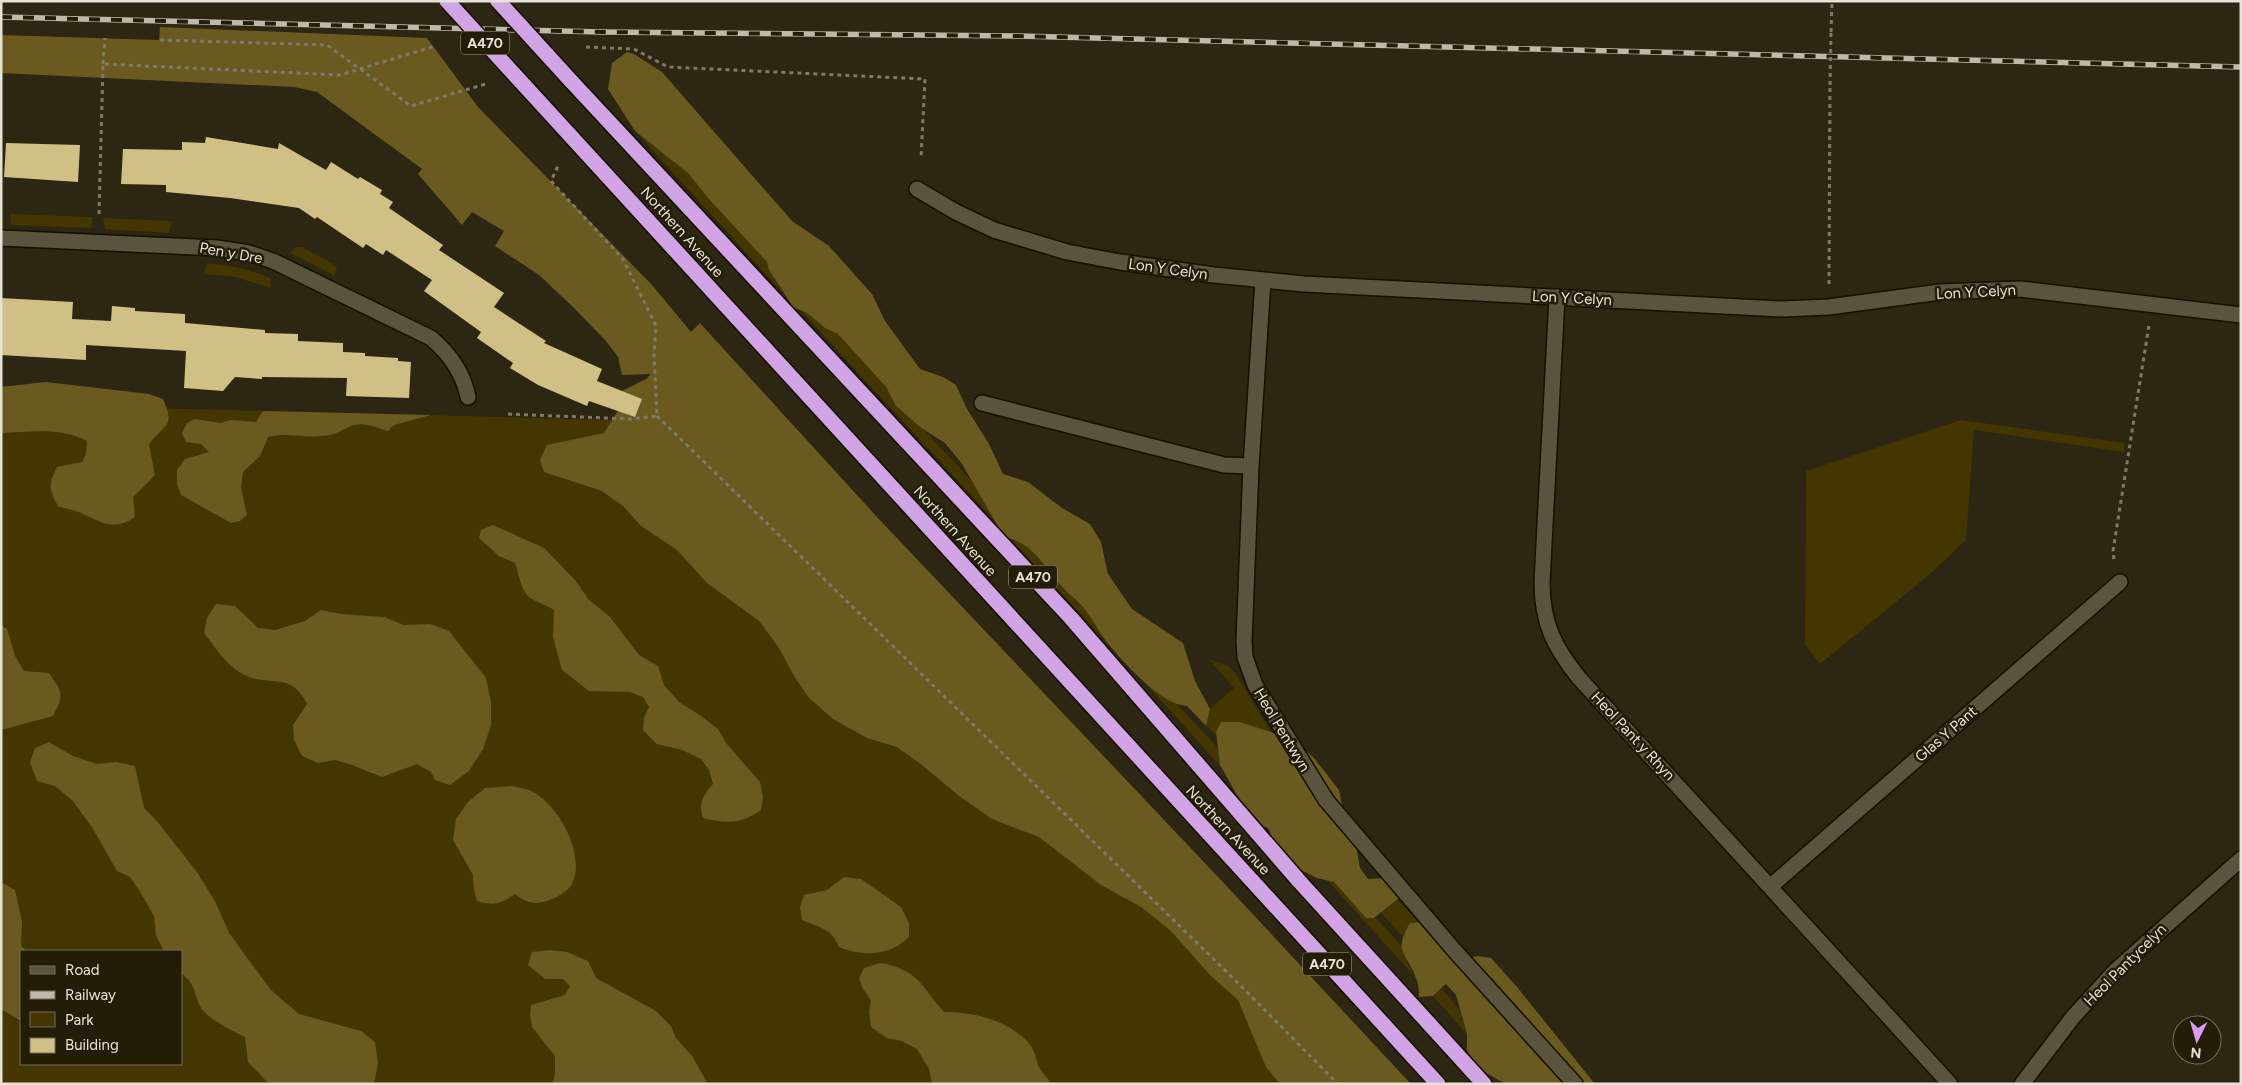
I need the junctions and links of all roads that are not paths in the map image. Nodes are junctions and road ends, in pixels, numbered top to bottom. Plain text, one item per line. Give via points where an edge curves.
1 (447, 1) edge
2 (498, 1) edge
3 (917, 189) dead end
4 (1, 238) edge
5 (1263, 280) junction
6 (1558, 297) junction
7 (2241, 315) edge
8 (468, 397) dead end
9 (982, 403) dead end
10 (1251, 466) junction
11 (2120, 582) dead end
12 (2241, 859) edge
13 (1771, 886) junction
14 (1438, 1084) edge
15 (1484, 1084) edge
16 (1575, 1084) edge
17 (1950, 1084) edge
18 (2022, 1084) edge

1 - 14 highway, Northern Avenue / A470, bridge
2 - 15 highway, Northern Avenue / A470, bridge via 1071,618 1299,881
3 - 5 street, Lon Y Celyn via 994,230 1031,242 1120,262
4 - 8 street, Pen y Dre via 217,248 273,261 431,338 447,351 465,384
5 - 6 street, Lon Y Celyn
5 - 10 street, Heol Pentwyn
6 - 7 street, Lon Y Celyn via 1782,309 1940,292 2020,289
6 - 13 street, Heol Pant y Rhyn via 1542,582 1542,602 1553,642 1579,678
9 - 10 street via 1224,465
10 - 16 street, Heol Pentwyn via 1244,641 1255,685 1326,800 1454,950
11 - 13 street, Glas Y Pant
12 - 18 street, Heol Pantycelyn via 2122,964 2073,1017
13 - 17 street, Heol Pant y Rhyn

